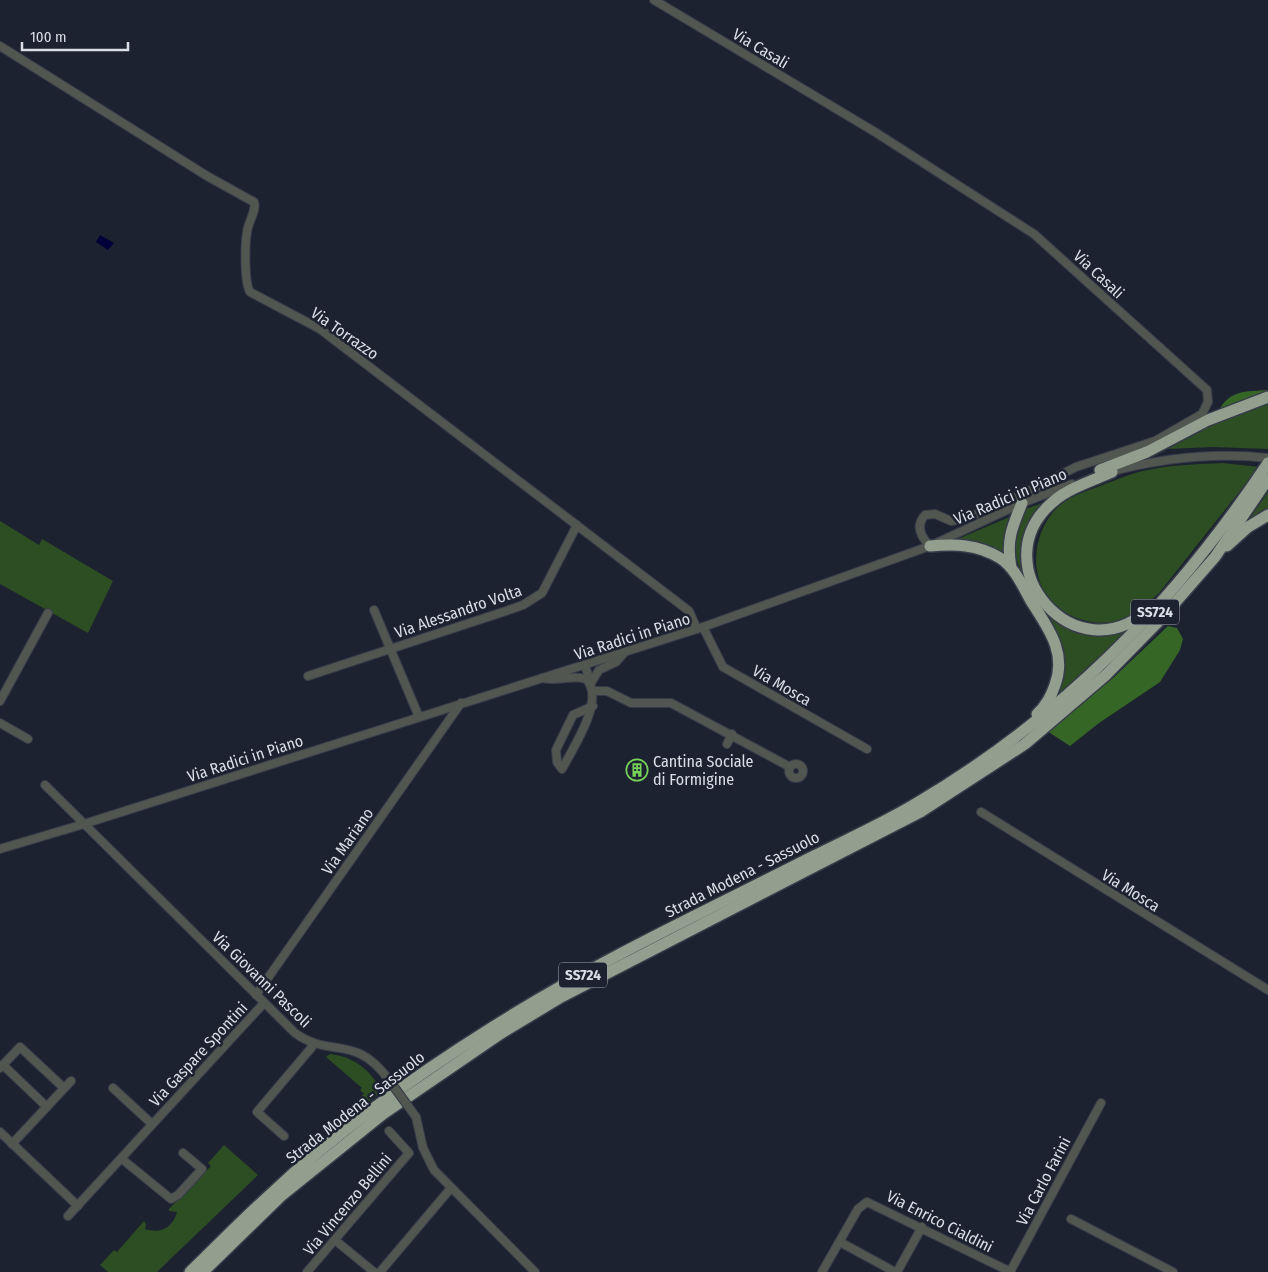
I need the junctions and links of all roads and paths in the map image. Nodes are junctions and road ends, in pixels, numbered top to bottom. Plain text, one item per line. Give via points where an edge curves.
1 (654, 0) edge
2 (0, 46) edge
3 (1268, 397) edge
4 (1268, 458) edge
5 (1268, 463) edge
6 (1112, 472) junction
7 (1268, 479) edge
8 (1082, 480) junction
9 (1022, 503) junction
10 (1268, 515) edge
11 (577, 526) junction
12 (930, 546) junction
13 (1215, 557) junction
14 (1012, 567) junction
15 (1173, 591) junction
16 (374, 610) dead end
17 (48, 613) dead end
18 (700, 628) junction
19 (390, 648) junction
20 (623, 654) junction
21 (585, 666) junction
22 (308, 676) dead end
23 (540, 678) junction
24 (592, 687) junction
25 (0, 701) edge
26 (461, 703) junction
27 (593, 706) junction
28 (419, 716) junction
29 (0, 723) edge
30 (732, 734) junction
31 (28, 739) dead end
32 (1020, 741) junction
33 (727, 744) dead end
34 (867, 749) dead end
35 (790, 767) dead end
36 (45, 785) dead end
37 (981, 812) dead end
38 (84, 824) junction
39 (0, 849) edge
40 (1268, 990) edge
41 (256, 995) junction
42 (264, 1003) junction
43 (311, 1042) junction
44 (1, 1067) edge
45 (71, 1081) dead end
46 (64, 1088) junction
47 (113, 1088) dead end
48 (1101, 1103) dead end
49 (47, 1107) junction
50 (152, 1124) junction
51 (389, 1131) dead end
52 (0, 1132) edge
53 (284, 1136) dead end
54 (12, 1144) junction
55 (183, 1153) dead end
56 (122, 1159) junction
57 (451, 1188) junction
58 (78, 1206) junction
59 (68, 1216) dead end
60 (1071, 1219) dead end
61 (922, 1227) junction
62 (335, 1240) junction
63 (840, 1242) junction
64 (190, 1272) edge
65 (203, 1272) edge
66 (307, 1272) edge
67 (374, 1272) edge
68 (380, 1272) edge
69 (535, 1272) edge
70 (822, 1272) edge
71 (896, 1272) edge
72 (1010, 1272) edge
73 (1174, 1272) edge

1 - 12 street, Via Casali via 875,132 1034,234 1207,390 1208,402 1202,414 1155,441 1076,467 967,518 951,521 935,514 925,515 920,522 920,530 922,538
2 - 11 street, Via Torrazzo via 254,202 246,235 250,292 320,329
3 - 8 highway via 1208,420 1147,452 1110,465
4 - 6 street, Via Radici in Piano via 1188,457 1148,462
5 - 15 highway, Strada Modena - Sassuolo / SS724 via 1238,508
6 - 8 street, Via Radici in Piano
6 - 15 highway via 1055,499 1041,513 1030,535 1027,558 1036,592 1052,613 1082,628 1101,630 1138,618
7 - 13 highway, Strada Modena - Sassuolo / SS724
8 - 9 street, Via Radici in Piano
9 - 12 street, Via Radici in Piano
9 - 14 highway via 1010,534
10 - 13 highway via 1248,527
11 - 18 street, Via Torrazzo via 689,610
11 - 19 street, Via Alessandro Volta via 546,587 535,599
12 - 14 highway via 959,544 980,548
12 - 18 street, Via Radici in Piano
13 - 32 highway, Strada Modena - Sassuolo / SS724 via 1106,675
14 - 32 highway via 1054,640 1060,657 1058,676 1050,698 1024,725
15 - 32 highway, Strada Modena - Sassuolo / SS724 via 1100,667
16 - 19 street
17 - 25 street
18 - 20 street, Via Radici in Piano
18 - 34 street, Via Mosca via 723,667
19 - 22 street, Via Alessandro Volta
19 - 28 street
20 - 21 street, Via Radici in Piano
20 - 24 street via 616,662 599,670
21 - 23 street, Via Radici in Piano
21 - 24 street
23 - 24 street via 552,681 579,676
23 - 26 street, Via Radici in Piano
24 - 27 street
24 - 30 street via 631,703 671,703
26 - 28 street, Via Radici in Piano
26 - 41 street, Via Mariano
27 - 27 street via 573,715 556,750 557,762 562,769
28 - 38 street, Via Radici in Piano
29 - 31 street
30 - 33 street
30 - 35 street
32 - 64 highway, Strada Modena - Sassuolo / SS724 via 916,804 667,930 494,1026 375,1107 276,1188
32 - 65 highway, Strada Modena - Sassuolo via 922,811 561,997 500,1034 383,1114 281,1196
36 - 38 street, Via Giovanni Pascoli
37 - 40 street, Via Mosca
38 - 39 street, Via Radici in Piano
38 - 41 street, Via Giovanni Pascoli
41 - 42 street, Via Giovanni Pascoli
42 - 43 street, Via Giovanni Pascoli via 295,1033
42 - 50 street, Via Gaspare Spontini
43 - 53 street via 312,1047 257,1112
43 - 57 street, Via Giovanni Pascoli, bridge via 357,1051 374,1062 416,1117 428,1159
44 - 46 street via 20,1047
44 - 49 street
45 - 46 street
46 - 49 street
47 - 50 street, Via Gaspare Spontini
48 - 72 street, Via Carlo Farini
49 - 54 street
50 - 56 street, Via Gaspare Spontini
51 - 62 street, Via Vincenzo Bellini via 409,1152
52 - 54 street
54 - 58 street
55 - 56 street via 202,1169 171,1199
56 - 58 street, Via Gaspare Spontini
57 - 68 street
57 - 69 street, Via Giovanni Pascoli
58 - 59 street, Via Gaspare Spontini
60 - 73 street
61 - 63 street, Via Enrico Cialdini via 867,1202 858,1209
61 - 71 street
61 - 72 street, Via Enrico Cialdini
62 - 66 street, Via Vincenzo Bellini
62 - 67 street
63 - 70 street
63 - 71 street

